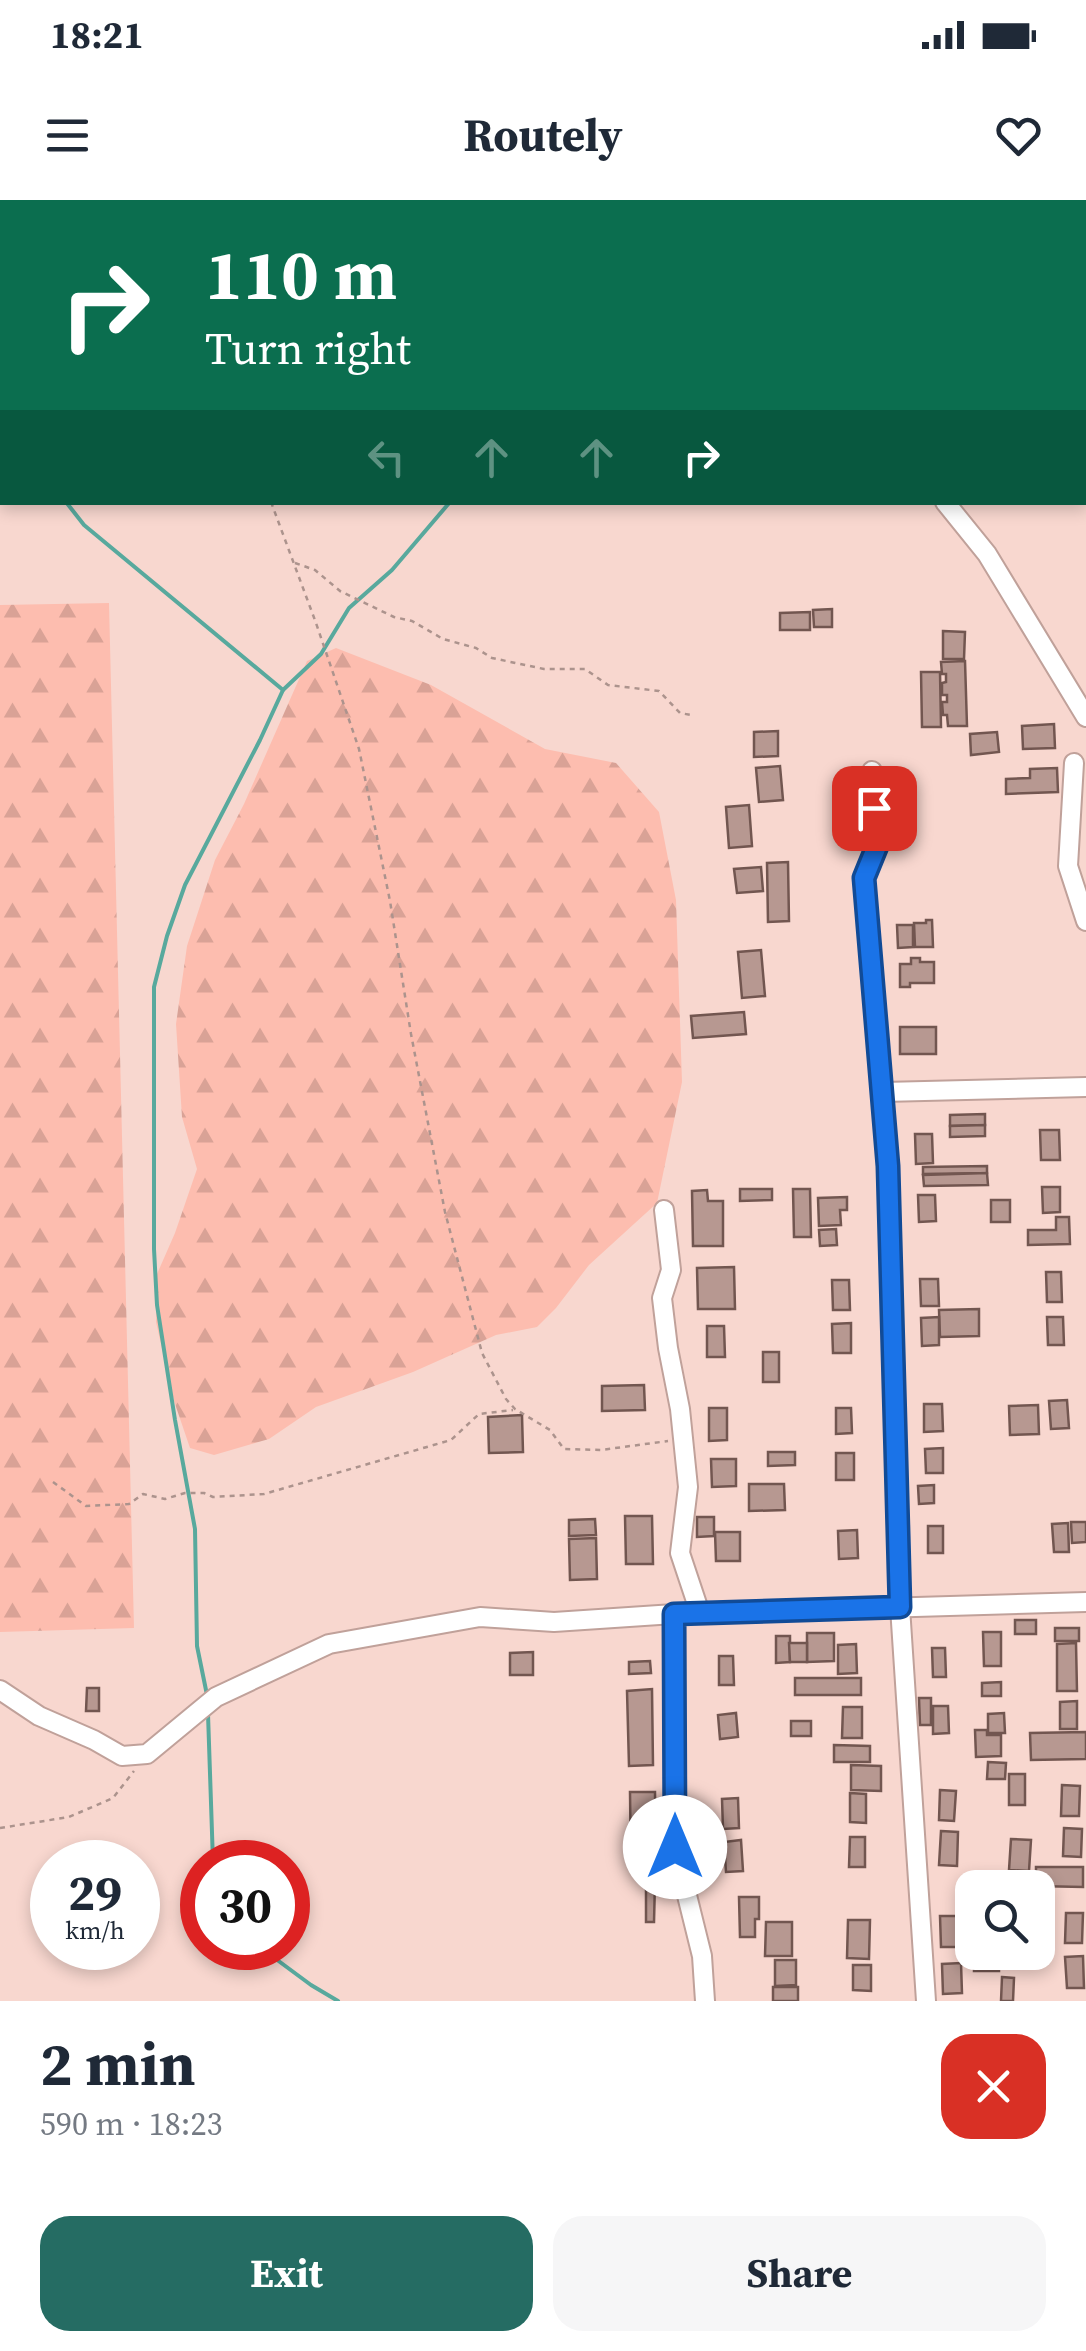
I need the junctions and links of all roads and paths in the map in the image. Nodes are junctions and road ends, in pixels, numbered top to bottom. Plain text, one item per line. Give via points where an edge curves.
1 (272, 505) edge
2 (948, 505) edge
3 (294, 562) junction
4 (691, 715) dead end
5 (1086, 717) edge
6 (1074, 763) dead end
7 (872, 771) dead end
8 (1086, 922) edge
9 (1086, 1087) edge
10 (882, 1092) junction
11 (664, 1210) dead end
12 (515, 1410) junction
13 (683, 1439) junction
14 (53, 1482) dead end
15 (1086, 1602) edge
16 (900, 1607) junction
17 (700, 1613) junction
18 (674, 1614) junction
19 (0, 1690) edge
20 (147, 1754) junction
21 (0, 1828) edge
22 (704, 2001) edge
23 (926, 2001) edge

1 - 3 path
2 - 5 street via 988,554
3 - 4 path via 443,640 544,669 585,669 608,686 659,691
3 - 12 path via 359,749 445,1212 477,1336
6 - 8 street via 1068,866
7 - 10 street via 877,846 864,878
9 - 10 street
10 - 16 street
11 - 13 street via 671,1270 662,1298
12 - 13 path via 550,1430 564,1449
12 - 14 path via 478,1414 451,1440 264,1494 143,1494 128,1504 86,1506
13 - 17 street via 688,1486 680,1554
15 - 16 street
16 - 17 street
16 - 23 street
17 - 18 street
18 - 20 street via 554,1622 480,1617 329,1644 216,1697
18 - 22 street via 675,1847 702,1956
19 - 20 street via 122,1756
20 - 21 path via 113,1798 69,1818

